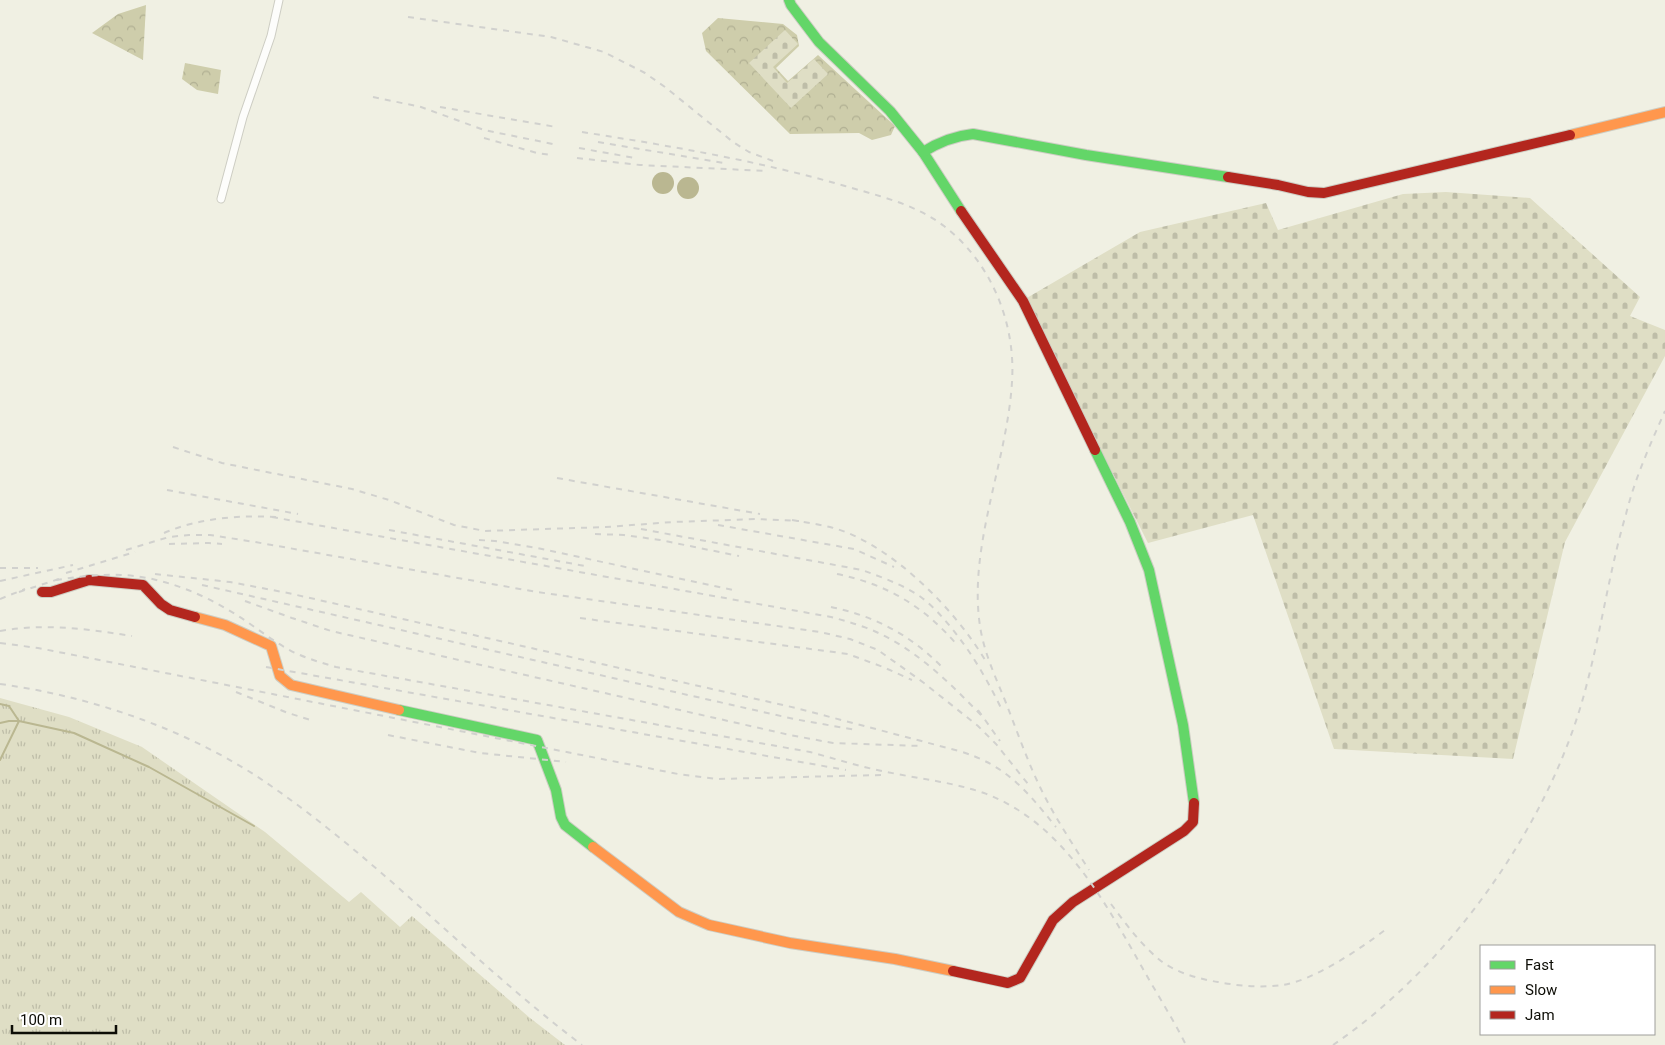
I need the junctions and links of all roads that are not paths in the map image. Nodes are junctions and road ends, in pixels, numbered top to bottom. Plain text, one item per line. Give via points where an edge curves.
1 (279, 0) edge
2 (789, 0) edge
3 (1665, 112) edge
4 (923, 152) junction
5 (220, 199) dead end
6 (42, 592) dead end

1 - 5 street
2 - 4 street via 819,42 890,111
3 - 4 street via 1324,193 973,134 947,138
4 - 6 street via 1023,301 1134,530 1149,570 1183,724 1194,804 1193,822 1184,831 1073,902 1053,920 1020,978 1008,983 709,925 679,912 564,825 556,790 537,740 291,685 280,676 271,646 225,626 170,610 144,585 89,580

